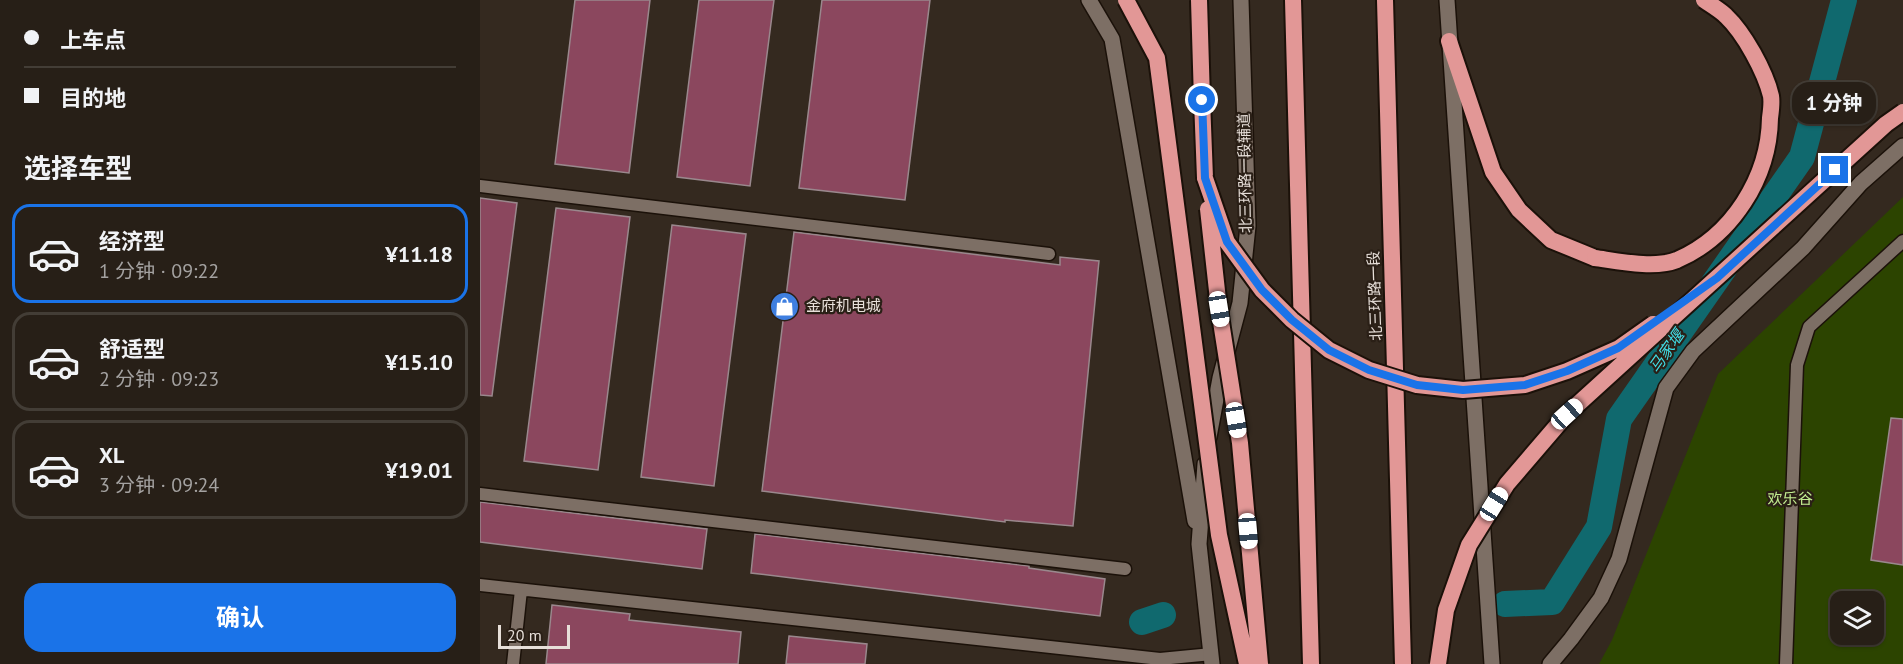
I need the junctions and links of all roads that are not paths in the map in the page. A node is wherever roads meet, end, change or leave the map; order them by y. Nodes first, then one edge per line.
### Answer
1 (1089, 0) edge
2 (1126, 0) edge
3 (1199, 0) edge
4 (1240, 0) edge
5 (1293, 0) edge
6 (1385, 0) edge
7 (1447, 0) edge
8 (1704, 0) edge
9 (1449, 41) junction
10 (1903, 112) edge
11 (1903, 146) edge
12 (1205, 178) junction
13 (480, 186) edge
14 (1903, 241) edge
15 (1049, 254) dead end
16 (1717, 278) junction
17 (480, 494) edge
18 (1199, 544) junction
19 (1125, 569) dead end
20 (480, 585) edge
21 (521, 590) junction
22 (1212, 659) edge
23 (513, 664) edge
24 (1247, 664) edge
25 (1260, 664) edge
26 (1311, 664) edge
27 (1403, 664) edge
28 (1438, 664) edge
29 (1492, 664) edge
30 (1550, 664) edge
31 (1786, 664) edge

1 - 18 main road
2 - 24 highway, bridge
3 - 12 highway, bridge
4 - 18 main road, 北三环路一段辅道
5 - 26 highway
6 - 27 highway, 北三环路一段
7 - 9 main road
8 - 9 highway, bridge
9 - 29 main road
10 - 16 highway, bridge
11 - 30 main road
12 - 16 highway, bridge
12 - 25 highway, bridge
13 - 15 lane
14 - 31 lane
16 - 28 highway, bridge
17 - 19 lane
18 - 22 main road, 北三环路一段辅道
20 - 21 lane
21 - 22 lane
21 - 23 lane

